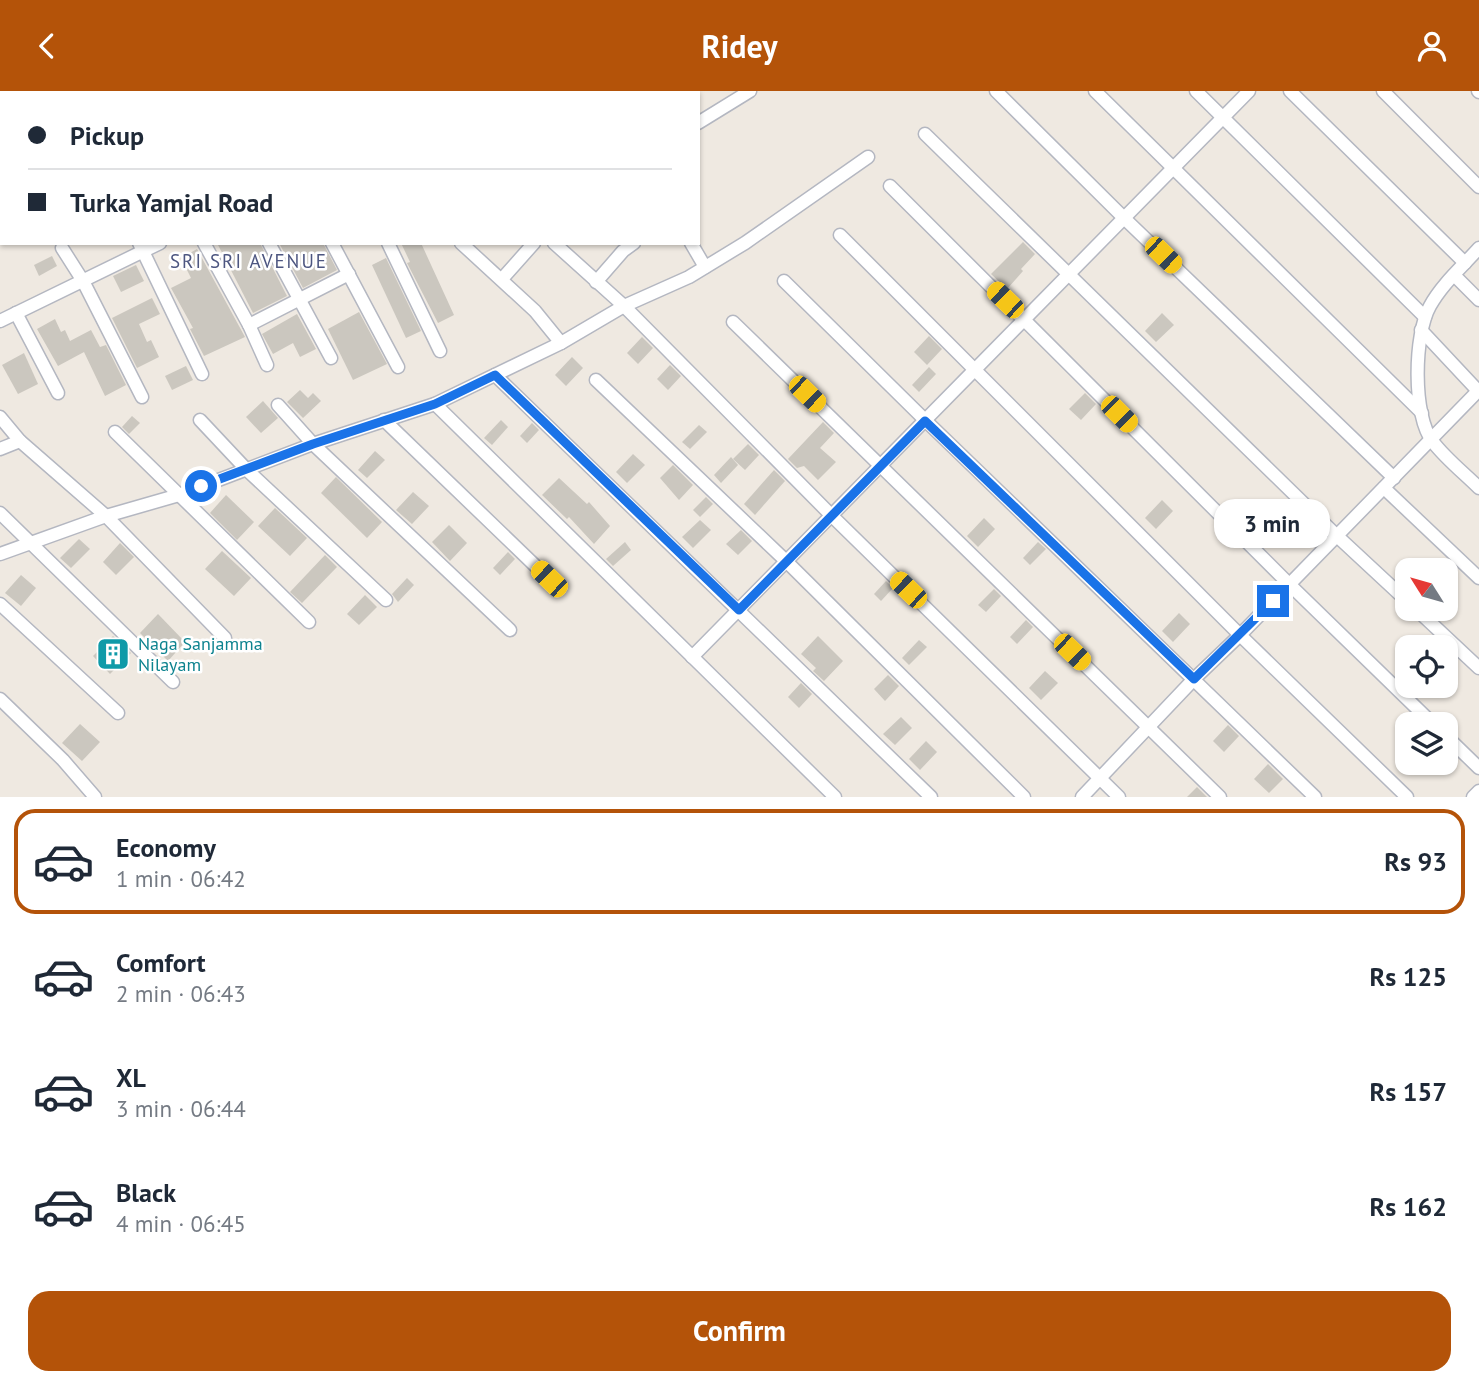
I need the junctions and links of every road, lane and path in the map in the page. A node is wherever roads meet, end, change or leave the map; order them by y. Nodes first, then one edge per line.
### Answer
1 (750, 91) edge
2 (996, 91) edge
3 (1095, 91) edge
4 (1196, 91) edge
5 (1249, 91) edge
6 (1290, 91) edge
7 (1383, 91) edge
8 (1223, 117) junction
9 (700, 122) edge
10 (925, 134) dead end
11 (867, 157) dead end
12 (1173, 169) junction
13 (890, 186) dead end
14 (1479, 187) edge
15 (1124, 218) junction
16 (840, 235) dead end
17 (205, 245) edge
18 (270, 245) edge
19 (333, 245) edge
20 (389, 245) edge
21 (463, 245) edge
22 (532, 245) edge
23 (556, 245) edge
24 (631, 245) edge
25 (692, 245) edge
26 (62, 248) dead end
27 (141, 248) edge
28 (1479, 249) edge
29 (1465, 263) junction
30 (705, 267) junction
31 (349, 274) junction
32 (1069, 274) junction
33 (1454, 275) junction
34 (502, 279) junction
35 (83, 281) junction
36 (784, 281) dead end
37 (596, 282) junction
38 (299, 299) junction
39 (1479, 300) edge
40 (624, 306) junction
41 (16, 313) junction
42 (1425, 317) junction
43 (1025, 319) junction
44 (0, 321) edge
45 (733, 322) dead end
46 (249, 325) junction
47 (1421, 330) junction
48 (561, 342) junction
49 (440, 351) dead end
50 (331, 358) dead end
51 (267, 365) dead end
52 (398, 367) dead end
53 (975, 370) junction
54 (202, 374) dead end
55 (495, 375) junction
56 (596, 380) dead end
57 (1479, 391) edge
58 (58, 393) dead end
59 (142, 397) dead end
60 (435, 404) junction
61 (278, 405) dead end
62 (1422, 413) junction
63 (1, 419) edge
64 (200, 420) dead end
65 (384, 420) junction
66 (925, 421) junction
67 (115, 432) dead end
68 (1431, 440) junction
69 (20, 441) junction
70 (313, 444) junction
71 (0, 449) edge
72 (880, 466) junction
73 (246, 469) junction
74 (1394, 478) junction
75 (1384, 488) junction
76 (1479, 488) edge
77 (178, 495) junction
78 (0, 513) edge
79 (831, 515) junction
80 (106, 516) junction
81 (1337, 536) junction
82 (31, 543) junction
83 (0, 554) edge
84 (786, 561) junction
85 (1479, 577) edge
86 (549, 579) dead end
87 (1289, 584) junction
88 (1395, 590) edge
89 (386, 600) dead end
90 (0, 604) edge
91 (739, 610) junction
92 (1429, 621) edge
93 (309, 622) dead end
94 (510, 630) dead end
95 (1240, 635) junction
96 (225, 638) dead end
97 (692, 657) junction
98 (1479, 668) edge
99 (1194, 679) junction
100 (173, 682) dead end
101 (0, 699) edge
102 (1421, 712) edge
103 (118, 713) dead end
104 (1148, 726) junction
105 (1458, 748) edge
106 (1479, 768) edge
107 (1100, 778) junction
108 (1479, 791) edge
109 (95, 797) edge
110 (835, 797) edge
111 (931, 797) edge
112 (1024, 797) edge
113 (1082, 797) edge
114 (1119, 797) edge
115 (1220, 797) edge
116 (1315, 797) edge
117 (1407, 797) edge
118 (1473, 797) edge

1 - 9 street
2 - 15 street
3 - 12 street
4 - 8 street
5 - 8 street
6 - 29 street
7 - 14 street
8 - 12 street
8 - 42 street
10 - 32 street
11 - 30 street
12 - 15 street
12 - 62 street
13 - 43 street
15 - 32 street
15 - 74 street
16 - 53 street
17 - 46 street
18 - 38 street
19 - 31 street
20 - 49 street
21 - 34 street
22 - 34 street
23 - 37 street
24 - 37 street
25 - 30 street
26 - 35 street
27 - 35 street
27 - 54 street
28 - 29 street
29 - 33 street
30 - 40 street
31 - 38 street
31 - 52 street
32 - 43 street
32 - 81 street
33 - 39 street
33 - 42 street
34 - 48 street
35 - 41 street
35 - 59 street
36 - 66 street
37 - 40 street
38 - 46 street
38 - 50 street
40 - 48 street
40 - 79 street
41 - 44 street
41 - 58 street
42 - 47 street
43 - 53 street
43 - 87 street
45 - 72 street
46 - 51 street
47 - 57 street
47 - 62 street
48 - 55 street
53 - 66 street
53 - 95 street
55 - 60 street
55 - 91 street
56 - 84 street
57 - 68 street
60 - 65 street
60 - 97 street
61 - 70 street
62 - 68 street
63 - 69 street
64 - 73 street
65 - 70 street
65 - 86 street
66 - 72 street
66 - 99 street
67 - 77 street
68 - 74 street
68 - 76 street
69 - 71 street
69 - 80 street
70 - 73 street
70 - 94 street
72 - 79 street
72 - 104 street
73 - 77 street
73 - 89 street
74 - 75 street
75 - 81 street
75 - 85 street
77 - 80 street
77 - 93 street
78 - 82 street
79 - 84 street
79 - 107 street
80 - 82 street
80 - 96 street
81 - 87 street
81 - 88 street
82 - 83 street
82 - 100 street
84 - 91 street
84 - 112 street
87 - 95 street
87 - 102 street
90 - 103 street
91 - 97 street
91 - 111 street
92 - 98 street
95 - 99 street
95 - 117 street
97 - 110 street
99 - 104 street
99 - 116 street
101 - 109 street
104 - 107 street
104 - 115 street
105 - 106 street
107 - 113 street
107 - 114 street
108 - 118 street

